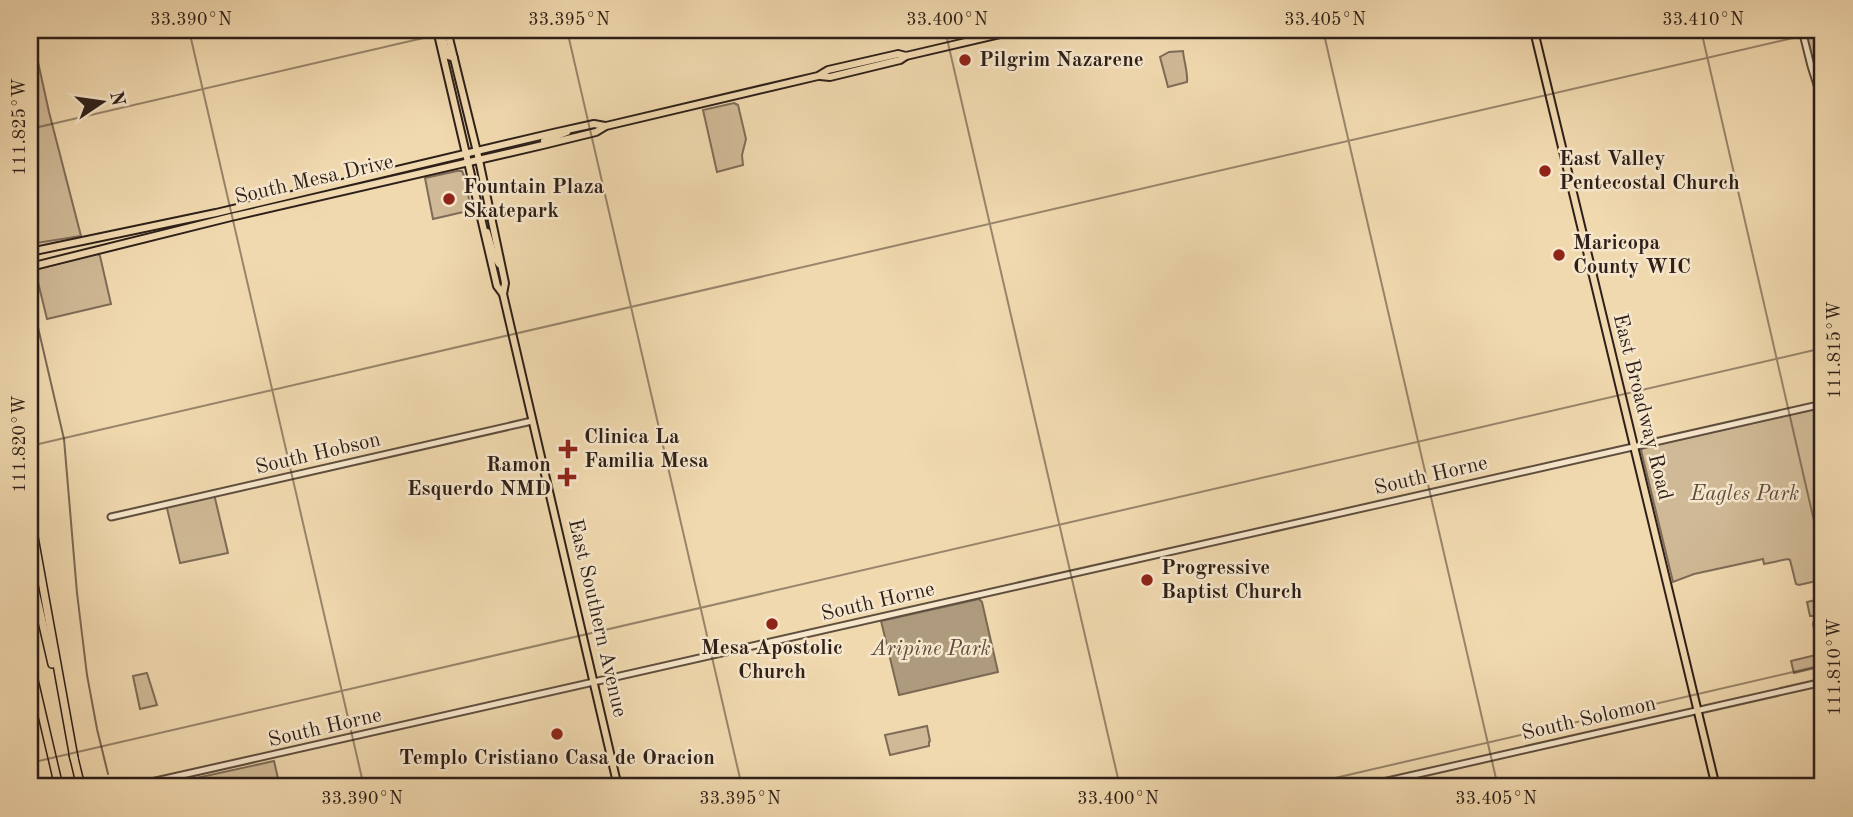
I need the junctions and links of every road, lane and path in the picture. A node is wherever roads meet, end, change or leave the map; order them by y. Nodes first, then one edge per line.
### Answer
1 (439, 30) edge
2 (447, 30) edge
3 (1017, 30) edge
4 (1802, 30) edge
5 (1534, 31) edge
6 (454, 58) junction
7 (1823, 104) edge
8 (606, 126) junction
9 (571, 129) junction
10 (534, 148) junction
11 (476, 150) junction
12 (465, 153) junction
13 (479, 160) junction
14 (467, 163) junction
15 (482, 225) junction
16 (30, 252) edge
17 (30, 267) edge
18 (502, 267) junction
19 (503, 294) junction
20 (1823, 404) edge
21 (533, 421) junction
22 (1634, 446) junction
23 (30, 515) edge
24 (111, 517) dead end
25 (30, 569) edge
26 (30, 665) edge
27 (1823, 682) edge
28 (594, 683) junction
29 (1698, 711) junction
30 (74, 758) junction
31 (59, 787) edge
32 (81, 787) edge
33 (129, 787) edge
34 (618, 787) edge
35 (1361, 787) edge
36 (1716, 787) edge

1 - 6 main road
1 - 12 main road, East Southern Avenue
2 - 6 main road, East Southern Avenue
3 - 8 main road, South Mesa Drive
4 - 7 street
5 - 22 main road, East Broadway Road
6 - 11 main road, East Southern Avenue
8 - 9 main road, South Mesa Drive
8 - 10 main road, South Mesa Drive
9 - 10 main road
9 - 11 main road, South Mesa Drive
10 - 13 main road, South Mesa Drive
11 - 12 main road, South Mesa Drive
11 - 13 main road, East Southern Avenue
12 - 14 main road, East Southern Avenue
12 - 16 main road, South Mesa Drive
13 - 14 main road, South Mesa Drive
13 - 18 main road, East Southern Avenue
14 - 15 main road, East Southern Avenue
14 - 17 main road, South Mesa Drive
15 - 18 main road
15 - 19 main road, East Southern Avenue
18 - 19 main road, East Southern Avenue
19 - 21 main road, East Southern Avenue
20 - 22 street, South Horne
21 - 24 street, South Hobson
21 - 28 main road, East Southern Avenue
22 - 28 street, South Horne
22 - 29 main road, East Broadway Road
23 - 30 highway
25 - 30 highway
26 - 31 highway
27 - 29 street, South Solomon
28 - 33 street, South Horne
28 - 34 main road, East Southern Avenue
29 - 35 street, South Solomon
29 - 36 main road, East Broadway Road
30 - 32 highway

